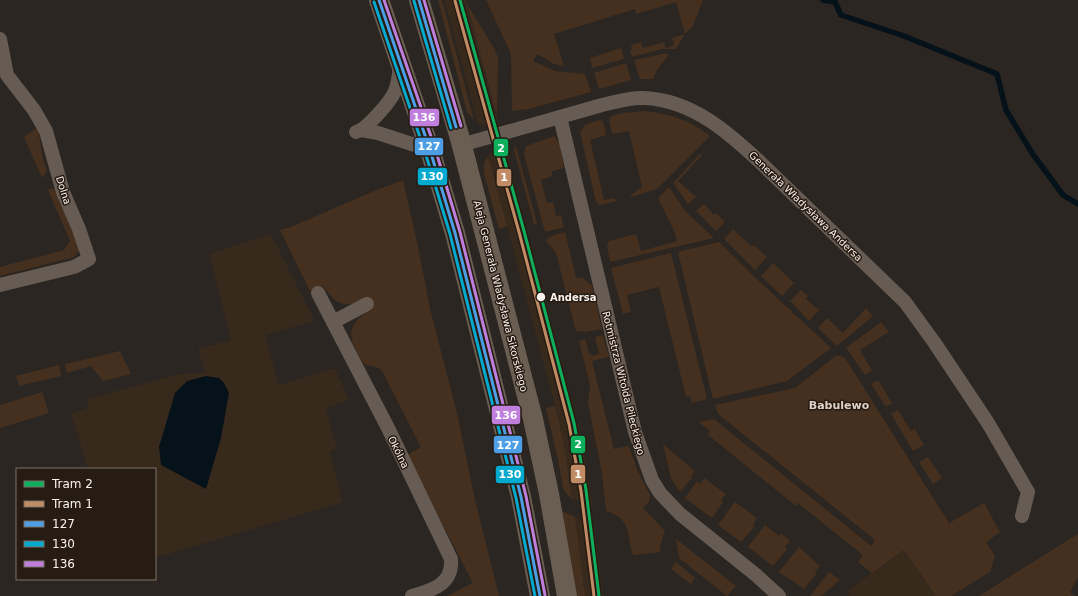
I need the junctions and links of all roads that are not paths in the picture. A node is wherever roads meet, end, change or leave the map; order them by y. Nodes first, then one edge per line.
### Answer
1 (379, 0) edge
2 (419, 0) edge
3 (0, 39) edge
4 (400, 65) junction
5 (560, 117) junction
6 (461, 145) junction
7 (430, 150) junction
8 (0, 285) edge
9 (318, 293) dead end
10 (367, 304) dead end
11 (333, 322) junction
12 (1022, 516) dead end
13 (412, 596) edge
14 (540, 596) edge
15 (566, 596) edge
16 (779, 596) edge

1 - 4 main road
2 - 6 main road, Aleja Generała Władysława Sikorskiego
3 - 8 street, Dolna
4 - 7 main road
4 - 7 street
5 - 6 street, Generała Władysława Andersa
5 - 12 street, Generała Władysława Andersa
5 - 16 street, Rotmistrza Witolda Pileckiego
6 - 15 main road, Aleja Generała Władysława Sikorskiego
7 - 14 main road
9 - 11 street, Okólna
10 - 11 street
11 - 13 street, Okólna

